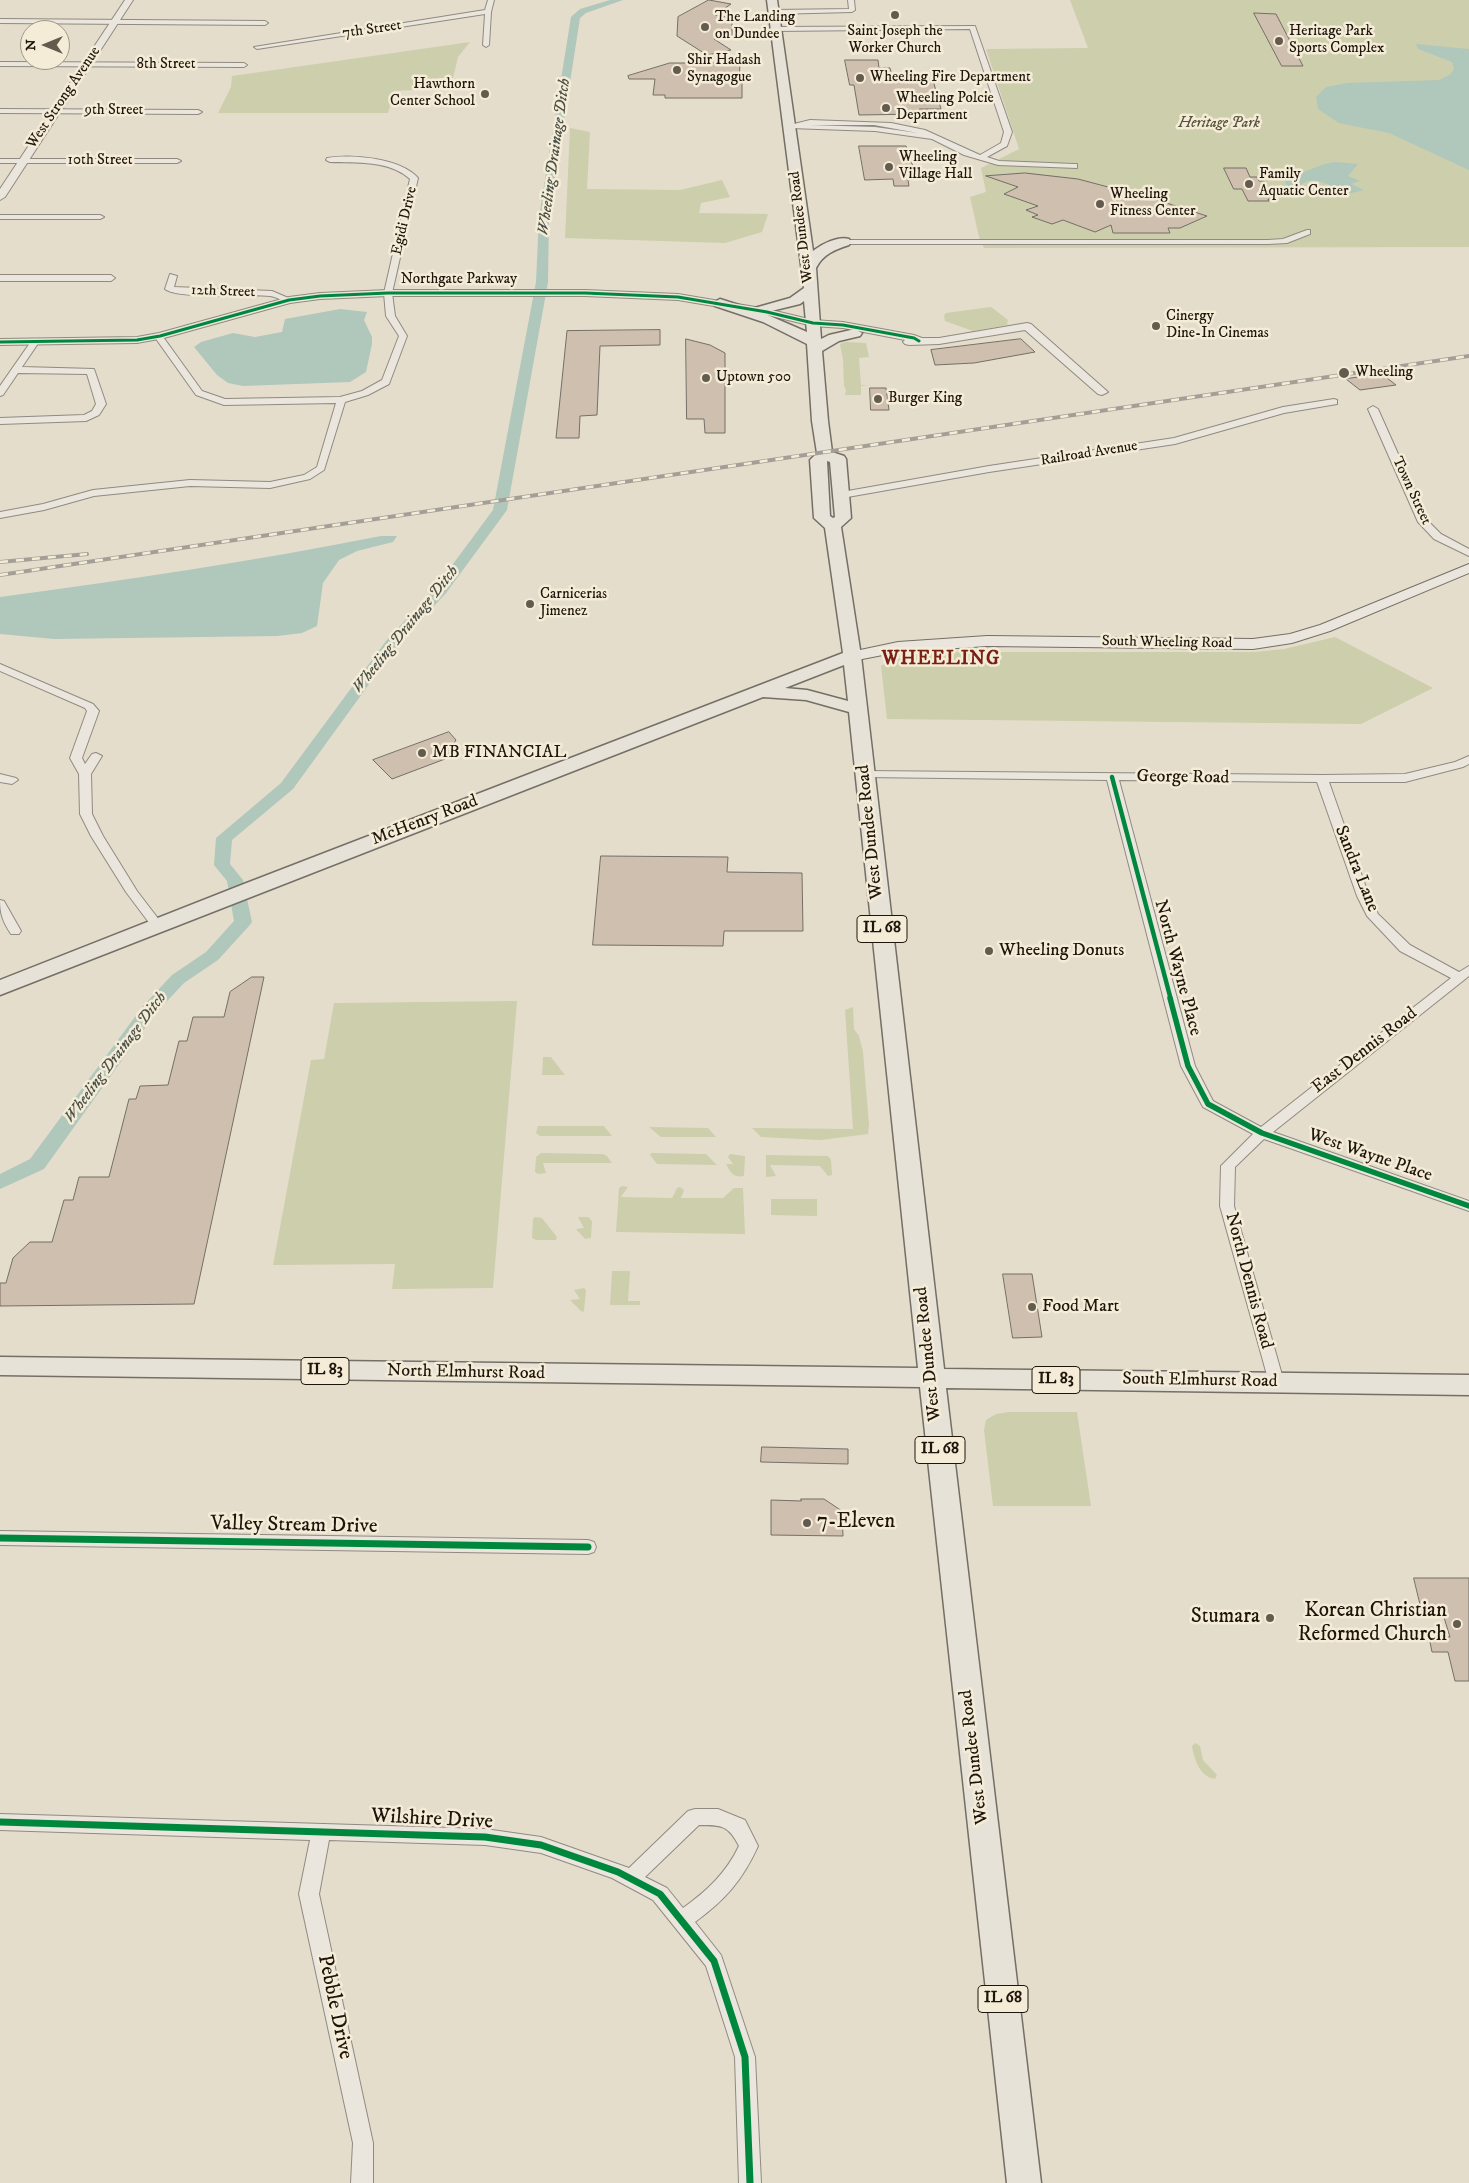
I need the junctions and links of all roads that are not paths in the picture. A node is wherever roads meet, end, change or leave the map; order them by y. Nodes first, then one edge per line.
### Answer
1 (129, 0) edge
2 (491, 0) edge
3 (772, 0) edge
4 (851, 0) edge
5 (488, 12) junction
6 (774, 12) junction
7 (0, 21) edge
8 (115, 21) junction
9 (265, 23) dead end
10 (776, 28) junction
11 (486, 45) dead end
12 (257, 47) dead end
13 (0, 64) edge
14 (88, 64) junction
15 (244, 65) dead end
16 (0, 111) edge
17 (56, 111) junction
18 (198, 112) dead end
19 (795, 126) junction
20 (980, 158) junction
21 (330, 160) dead end
22 (0, 161) edge
23 (22, 161) junction
24 (178, 162) dead end
25 (1074, 166) dead end
26 (0, 197) edge
27 (0, 217) edge
28 (100, 217) dead end
29 (803, 226) junction
30 (1307, 232) dead end
31 (844, 242) junction
32 (809, 268) junction
33 (172, 276) dead end
34 (0, 278) edge
35 (112, 278) dead end
36 (810, 290) junction
37 (388, 293) junction
38 (289, 300) junction
39 (720, 303) junction
40 (757, 310) junction
41 (813, 322) junction
42 (832, 326) junction
43 (855, 333) junction
44 (158, 336) junction
45 (919, 340) junction
46 (0, 342) edge
47 (35, 342) junction
48 (815, 346) junction
49 (17, 370) junction
50 (1102, 392) dead end
51 (0, 394) edge
52 (341, 400) junction
53 (1334, 402) dead end
54 (1373, 410) dead end
55 (0, 421) edge
56 (825, 455) junction
57 (842, 495) junction
58 (0, 515) edge
59 (833, 526) junction
60 (1469, 553) edge
61 (1469, 568) edge
62 (852, 656) junction
63 (0, 667) edge
64 (760, 692) junction
65 (858, 708) junction
66 (96, 756) dead end
67 (1469, 759) edge
68 (85, 774) junction
69 (864, 774) junction
70 (1112, 777) junction
71 (1322, 779) junction
72 (0, 904) edge
73 (157, 925) junction
74 (15, 931) dead end
75 (1464, 974) edge
76 (0, 988) edge
77 (1262, 1133) junction
78 (1469, 1206) edge
79 (0, 1366) edge
80 (932, 1379) junction
81 (1276, 1382) junction
82 (1469, 1385) edge
83 (0, 1538) edge
84 (588, 1547) dead end
85 (0, 1822) edge
86 (321, 1832) junction
87 (630, 1879) junction
88 (681, 1921) junction
89 (362, 2183) edge
90 (750, 2183) edge
91 (1024, 2183) edge

1 - 8 street, West Strong Avenue
2 - 5 street
3 - 6 main road, West Dundee Road / IL 68
4 - 6 street
5 - 11 street
5 - 12 street, 7th Street
6 - 10 main road, West Dundee Road / IL 68
7 - 8 street
8 - 9 street
8 - 14 street, West Strong Avenue
10 - 19 main road, West Dundee Road / IL 68
10 - 20 street
13 - 14 street, 8th Street
14 - 15 street, 8th Street
14 - 17 street, West Strong Avenue
16 - 17 street, 9th Street
17 - 18 street, 9th Street
17 - 23 street, West Strong Avenue
19 - 20 street
19 - 29 main road, West Dundee Road / IL 68
20 - 25 street
21 - 37 street, Egidi Drive
22 - 23 street, 10th Street
23 - 24 street, 10th Street
23 - 26 street, West Strong Avenue
27 - 28 street
29 - 31 main road
29 - 32 main road, West Dundee Road / IL 68
30 - 31 street
31 - 32 main road
32 - 36 main road, West Dundee Road / IL 68
33 - 38 street, 12th Street
34 - 35 street
36 - 40 main road
36 - 41 main road, West Dundee Road / IL 68
37 - 38 street, Northgate Parkway
37 - 39 street, Northgate Parkway
37 - 52 street
38 - 44 street, Northgate Parkway
39 - 40 street, Northgate Parkway
39 - 48 main road
40 - 41 street, Northgate Parkway
41 - 42 street, Northgate Parkway
41 - 48 main road, West Dundee Road / IL 68
42 - 43 street, Northgate Parkway
42 - 45 street, Northgate Parkway
43 - 45 street, Northgate Parkway
43 - 48 main road
44 - 47 street, Northgate Parkway
44 - 52 street
45 - 50 street, Northgate Parkway
46 - 47 street, Northgate Parkway
47 - 49 street
48 - 56 main road, West Dundee Road / IL 68
49 - 51 street
49 - 55 street
52 - 58 street
53 - 57 street, Railroad Avenue
54 - 60 street, Town Street
56 - 57 main road
56 - 59 main road, West Dundee Road / IL 68
57 - 59 main road
59 - 62 main road, West Dundee Road / IL 68
61 - 62 main road, South Wheeling Road
62 - 64 main road, McHenry Road
62 - 65 main road, West Dundee Road / IL 68
63 - 68 street
64 - 65 main road
64 - 73 main road, McHenry Road
65 - 69 main road, West Dundee Road / IL 68
66 - 68 street
67 - 71 street, George Road
68 - 73 street
69 - 70 street, George Road
69 - 80 main road, West Dundee Road / IL 68
70 - 71 street, George Road
70 - 77 street, North Wayne Place
71 - 75 street, Sandra Lane
72 - 74 street
73 - 76 main road, McHenry Road
75 - 77 street, East Dennis Road
77 - 78 street, West Wayne Place
77 - 81 street, North Dennis Road
79 - 80 main road, North Elmhurst Road / IL 83
80 - 81 main road, South Elmhurst Road / IL 83
80 - 91 main road, West Dundee Road / IL 68
81 - 82 main road, South Elmhurst Road / IL 83
83 - 84 street, Valley Stream Drive
85 - 86 street, Wilshire Drive
86 - 87 street, Wilshire Drive
86 - 89 street, Pebble Drive
87 - 88 street, Wilshire Drive
87 - 88 street
88 - 90 street, Wilshire Drive

